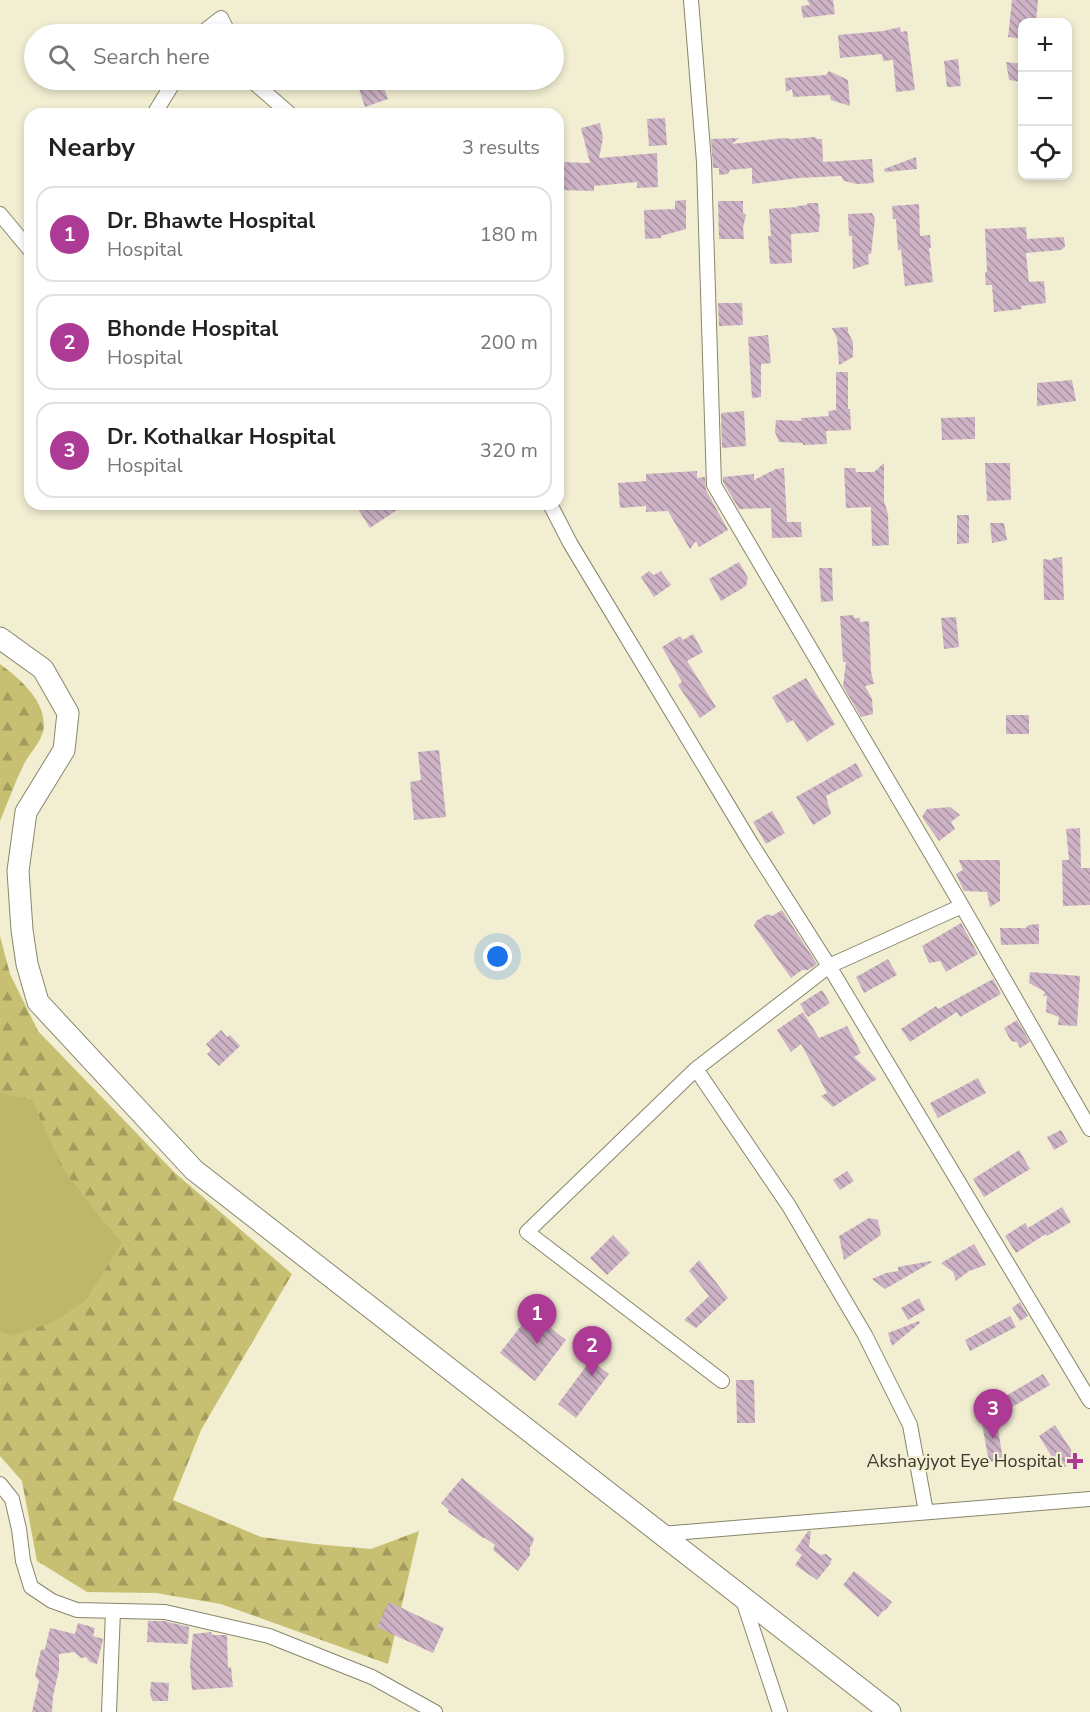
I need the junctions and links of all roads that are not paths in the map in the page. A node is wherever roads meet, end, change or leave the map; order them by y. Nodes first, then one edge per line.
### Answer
1 (691, 0) edge
2 (213, 24) edge
3 (224, 24) edge
4 (170, 90) edge
5 (262, 90) edge
6 (158, 108) edge
7 (283, 108) edge
8 (0, 214) edge
9 (24, 243) edge
10 (553, 510) edge
11 (0, 638) edge
12 (962, 906) junction
13 (829, 966) junction
14 (696, 1069) junction
15 (1090, 1129) edge
16 (722, 1381) dead end
17 (1090, 1401) edge
18 (0, 1484) edge
19 (1090, 1499) edge
20 (926, 1512) junction
21 (661, 1534) junction
22 (741, 1596) junction
23 (113, 1611) junction
24 (109, 1712) edge
25 (435, 1712) edge
26 (780, 1712) edge
27 (890, 1712) edge

1 - 12 street
2 - 3 street
4 - 6 street
5 - 7 street
8 - 9 street
10 - 13 street
11 - 21 main road
12 - 13 street
12 - 15 street
13 - 14 street
13 - 17 street
14 - 16 street
14 - 20 street
18 - 23 street
19 - 20 street
20 - 21 street
21 - 22 main road
22 - 26 street
22 - 27 main road
23 - 24 street
23 - 25 street

